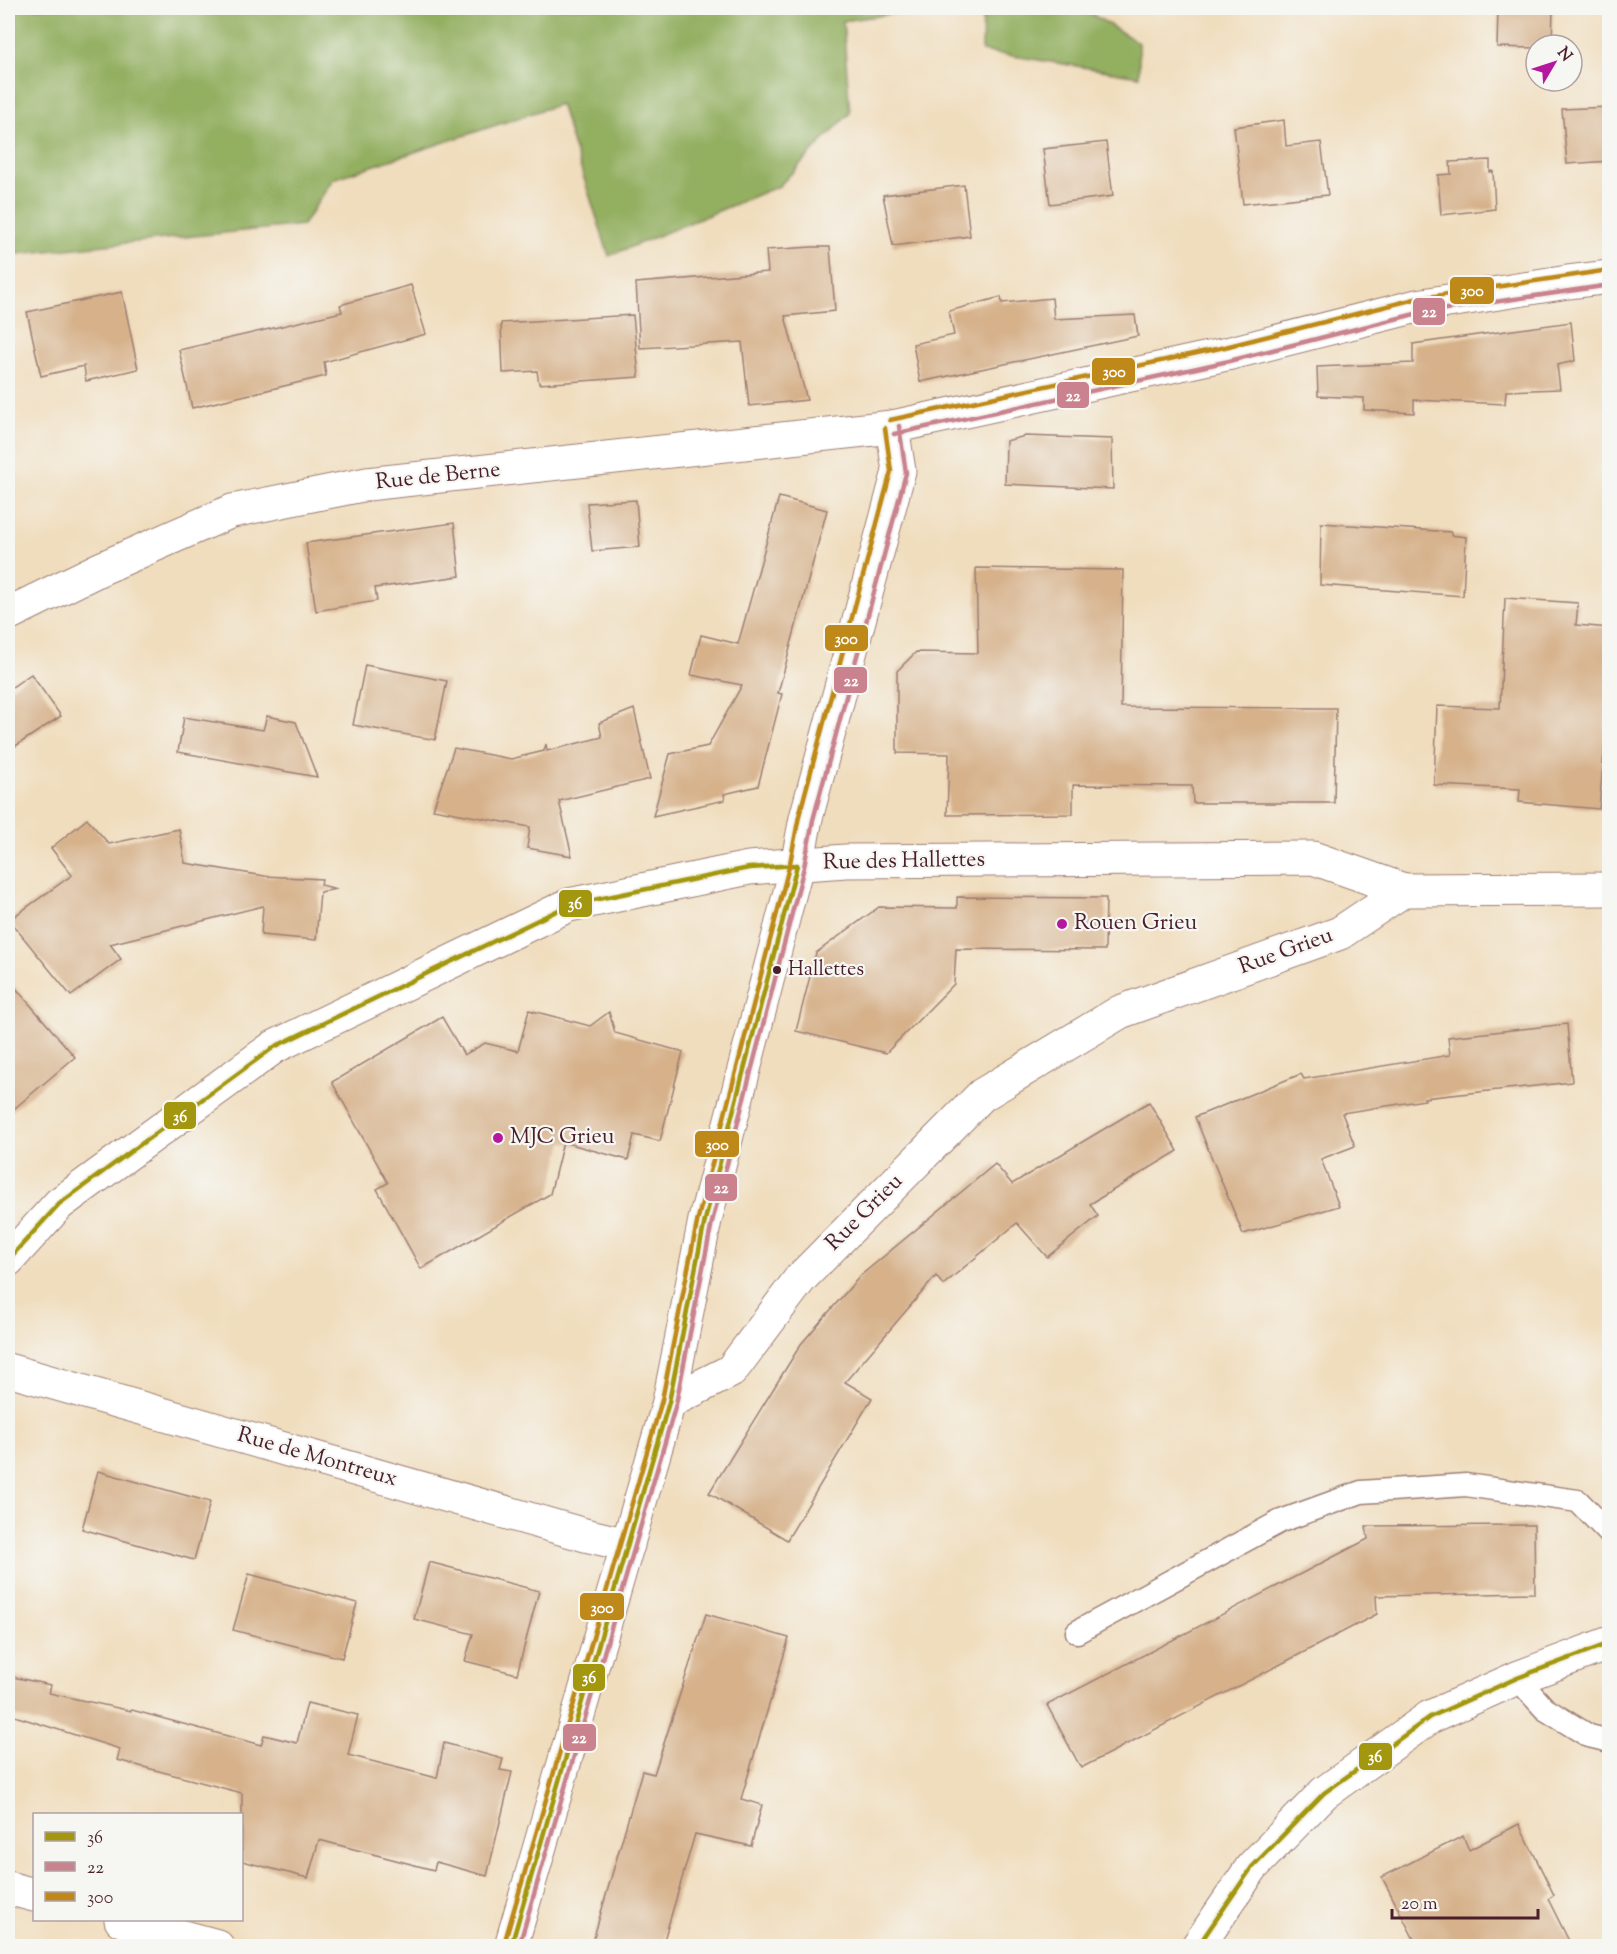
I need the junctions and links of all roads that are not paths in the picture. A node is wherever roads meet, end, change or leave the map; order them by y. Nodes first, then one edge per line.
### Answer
1 (1610, 277) edge
2 (892, 427) junction
3 (8, 614) edge
4 (797, 865) junction
5 (1610, 889) edge
6 (1404, 890) junction
7 (8, 1260) edge
8 (8, 1370) edge
9 (669, 1402) junction
10 (1610, 1534) edge
11 (628, 1545) junction
12 (1077, 1632) dead end
13 (1610, 1643) edge
14 (1517, 1678) junction
15 (1610, 1741) edge
16 (8, 1888) edge
17 (33, 1895) edge
18 (125, 1921) edge
19 (217, 1947) edge
20 (511, 1947) edge
21 (1198, 1947) edge

1 - 2 street, Rue de Berne
2 - 3 street, Rue de Berne
2 - 4 street
4 - 6 street, Rue des Hallettes
4 - 7 street, Rue des Hallettes
4 - 9 street
5 - 6 street
6 - 9 street, Rue Grieu
8 - 11 street, Rue de Montreux
9 - 11 street
10 - 12 lane
11 - 20 street
13 - 14 street
14 - 15 lane
14 - 21 street
16 - 17 street
18 - 19 street

